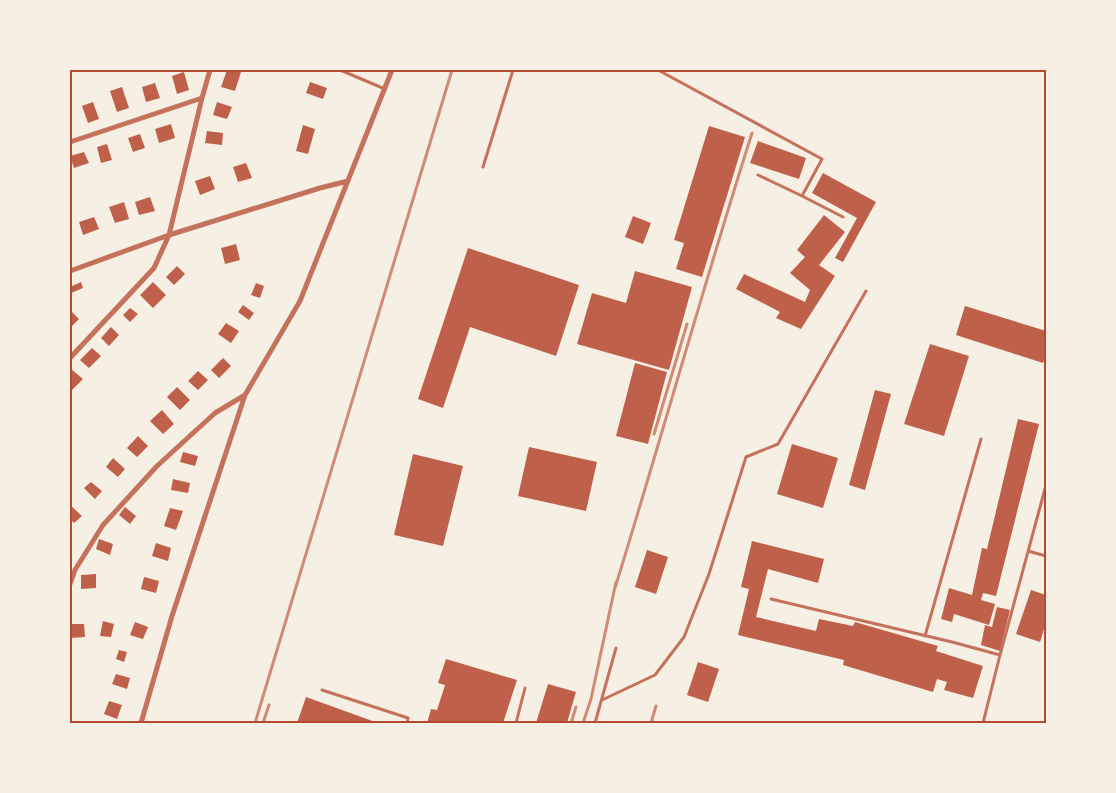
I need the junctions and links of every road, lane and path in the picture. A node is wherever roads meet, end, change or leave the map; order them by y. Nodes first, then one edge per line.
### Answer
1 (210, 70) edge
2 (340, 70) edge
3 (392, 70) edge
4 (513, 70) edge
5 (658, 70) edge
6 (385, 89) junction
7 (202, 98) junction
8 (70, 142) edge
9 (483, 167) dead end
10 (758, 175) dead end
11 (348, 182) junction
12 (802, 196) junction
13 (843, 217) dead end
14 (169, 235) junction
15 (70, 271) edge
16 (866, 291) dead end
17 (70, 358) edge
18 (245, 395) junction
19 (981, 439) dead end
20 (1046, 485) edge
21 (1028, 552) junction
22 (1046, 556) edge
23 (70, 584) edge
24 (771, 599) dead end
25 (925, 636) junction
26 (616, 648) dead end
27 (1000, 655) junction
28 (525, 688) dead end
29 (322, 690) dead end
30 (602, 700) junction
31 (141, 723) edge
32 (407, 723) edge
33 (516, 723) edge
34 (595, 723) edge
35 (983, 723) edge

1 - 7 street
2 - 6 lane
3 - 6 street
4 - 9 lane
5 - 12 lane
6 - 11 street
7 - 8 street
7 - 14 street
10 - 12 lane
11 - 14 street
11 - 18 street
12 - 13 lane
14 - 15 street
14 - 17 street
16 - 30 lane
18 - 23 street
18 - 31 street
19 - 25 lane
20 - 21 lane
21 - 22 lane
21 - 27 lane
24 - 25 lane
25 - 27 lane
26 - 30 lane
27 - 35 lane
28 - 33 lane
29 - 32 lane
30 - 34 lane

